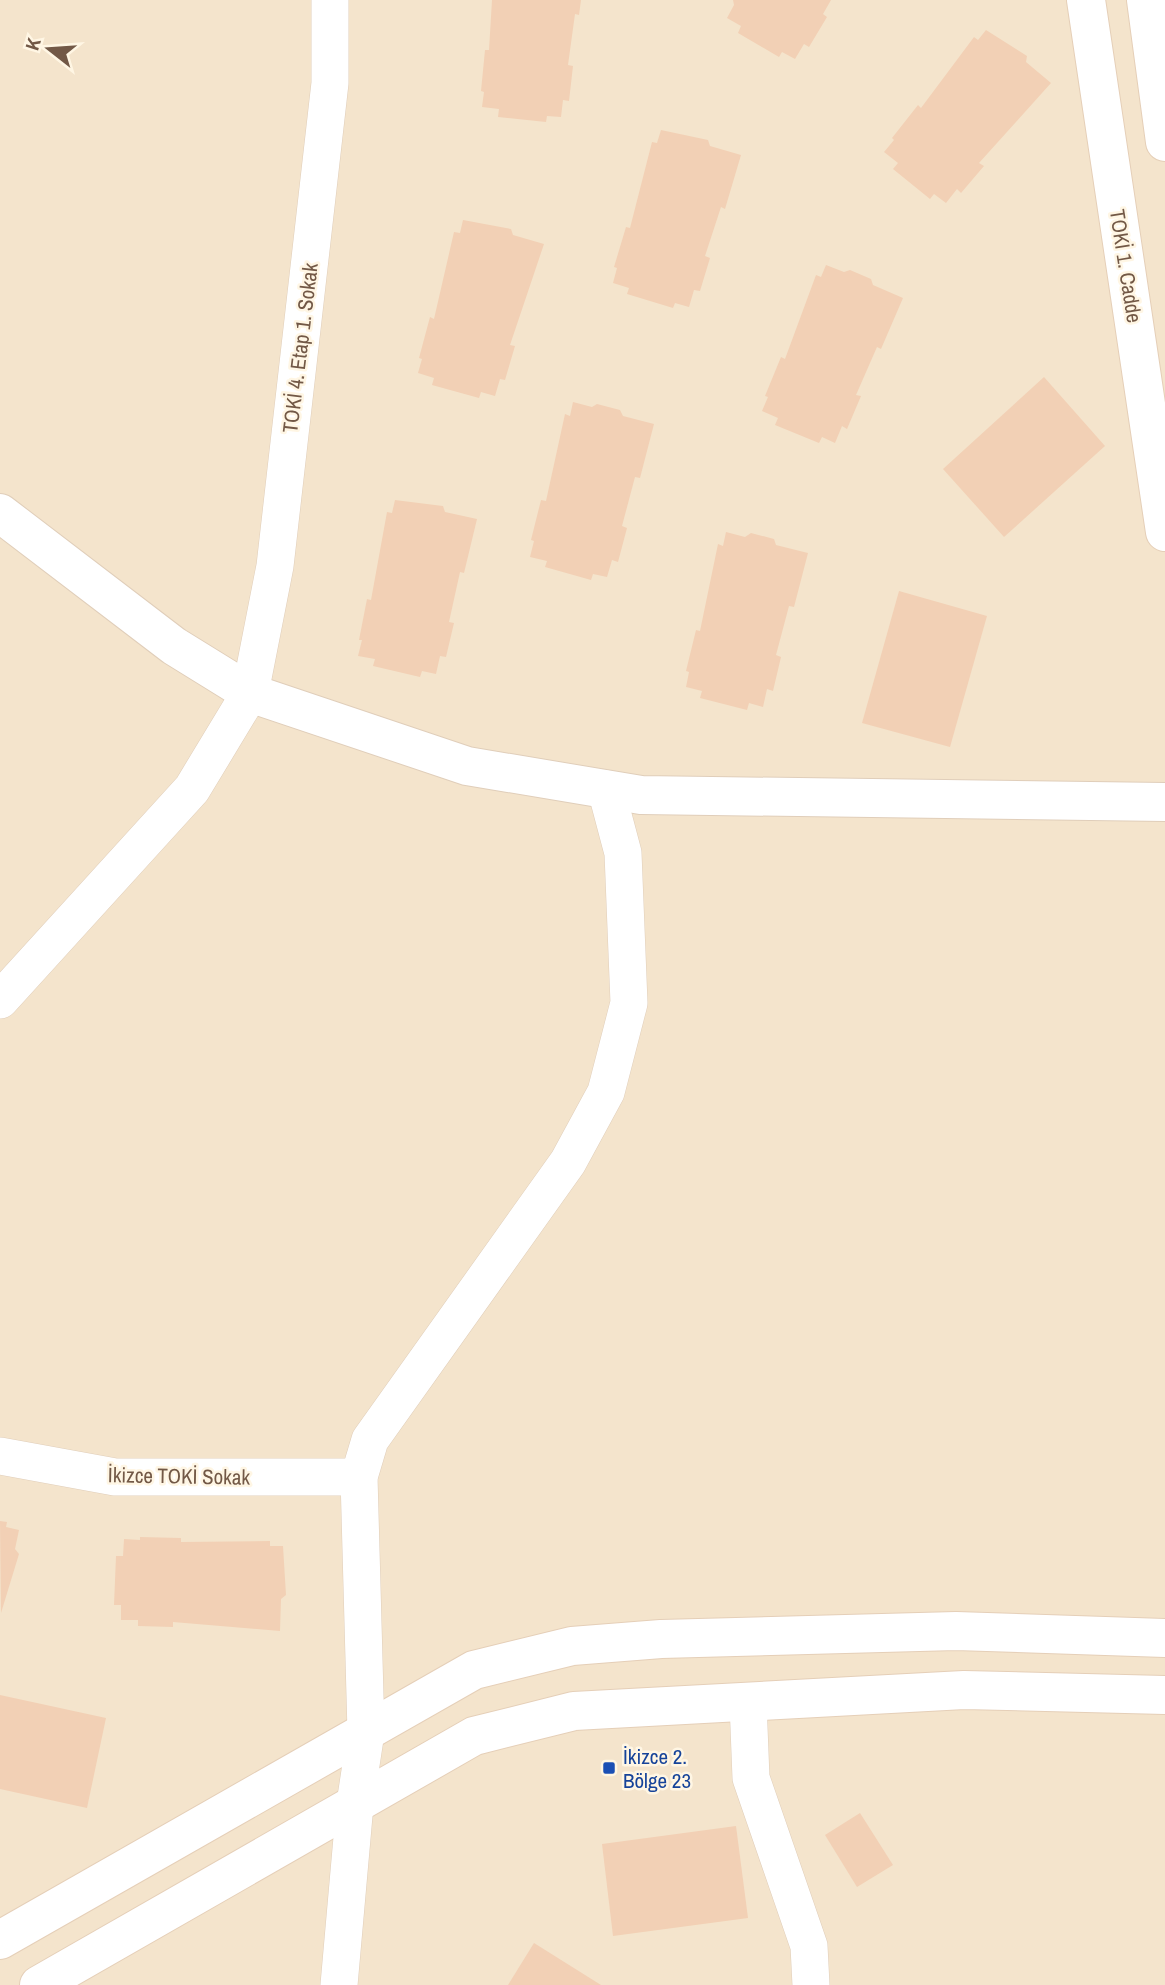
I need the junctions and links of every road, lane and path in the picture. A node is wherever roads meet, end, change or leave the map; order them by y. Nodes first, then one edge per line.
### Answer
1 (330, 0) edge
2 (1086, 0) edge
3 (1146, 0) edge
4 (1165, 142) edge
5 (0, 513) edge
6 (1165, 532) edge
7 (250, 693) junction
8 (606, 789) junction
9 (1165, 802) edge
10 (0, 1000) edge
11 (0, 1456) edge
12 (359, 1477) junction
13 (1165, 1638) edge
14 (1165, 1695) edge
15 (748, 1702) junction
16 (366, 1731) junction
17 (355, 1804) junction
18 (0, 1941) edge
19 (39, 1985) edge
20 (339, 1985) edge
21 (811, 1985) edge

1 - 7 street, TOKİ 4. Etap 1. Sokak
2 - 6 main road, TOKİ 1. Cadde
3 - 4 main road
5 - 7 main road
7 - 8 main road
7 - 10 street
8 - 9 main road
8 - 12 street
11 - 12 street, İkizce TOKİ Sokak
12 - 16 street
13 - 16 main road
14 - 15 main road
15 - 17 main road
15 - 21 street
16 - 17 street
16 - 18 main road
17 - 19 main road
17 - 20 street

